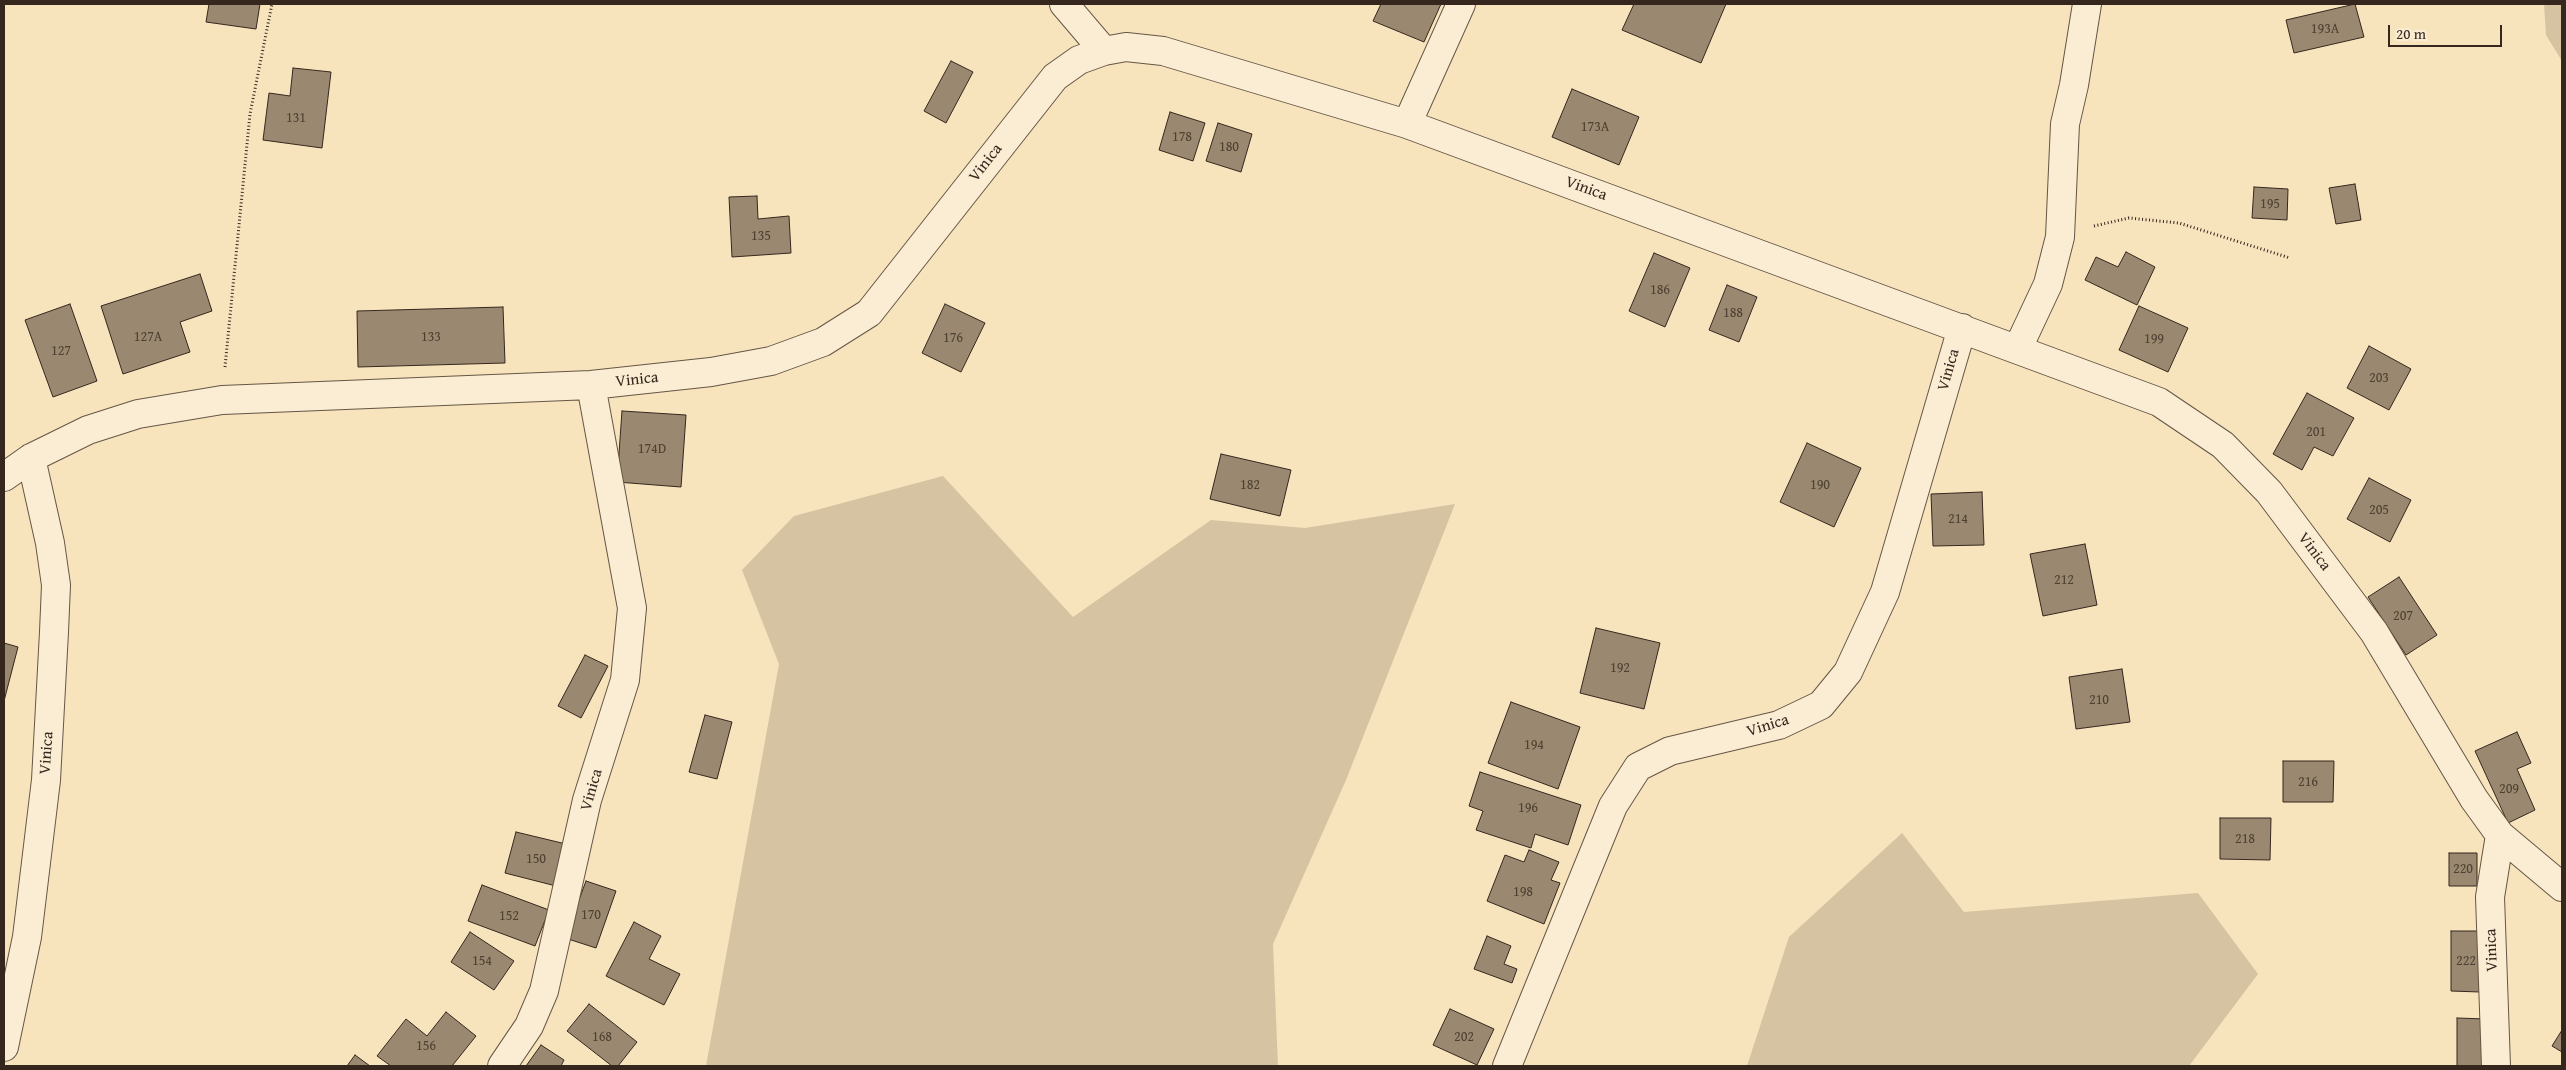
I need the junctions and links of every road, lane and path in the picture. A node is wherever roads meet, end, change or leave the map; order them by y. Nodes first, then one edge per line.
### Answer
1 (272, 4) edge
2 (1064, 4) edge
3 (1461, 4) edge
4 (2087, 4) edge
5 (1104, 51) junction
6 (1407, 124) junction
7 (2060, 237) junction
8 (2290, 258) dead end
9 (1962, 328) junction
10 (2018, 348) junction
11 (591, 385) junction
12 (222, 400) junction
13 (31, 458) junction
14 (4, 477) edge
15 (2500, 835) junction
16 (2562, 887) edge
17 (4, 1047) edge
18 (502, 1066) edge
19 (1507, 1066) edge
20 (2496, 1066) edge

1 - 12 path
2 - 5 street
3 - 6 street
4 - 7 street
5 - 6 street, Vinica
5 - 11 street, Vinica
6 - 9 street, Vinica
7 - 8 path
7 - 10 street
9 - 10 street, Vinica
9 - 19 street, Vinica
10 - 15 street, Vinica
11 - 12 street, Vinica
11 - 18 street, Vinica
12 - 13 street, Vinica
13 - 14 street, Vinica
13 - 17 street, Vinica
15 - 16 street, Vinica
15 - 20 street, Vinica

